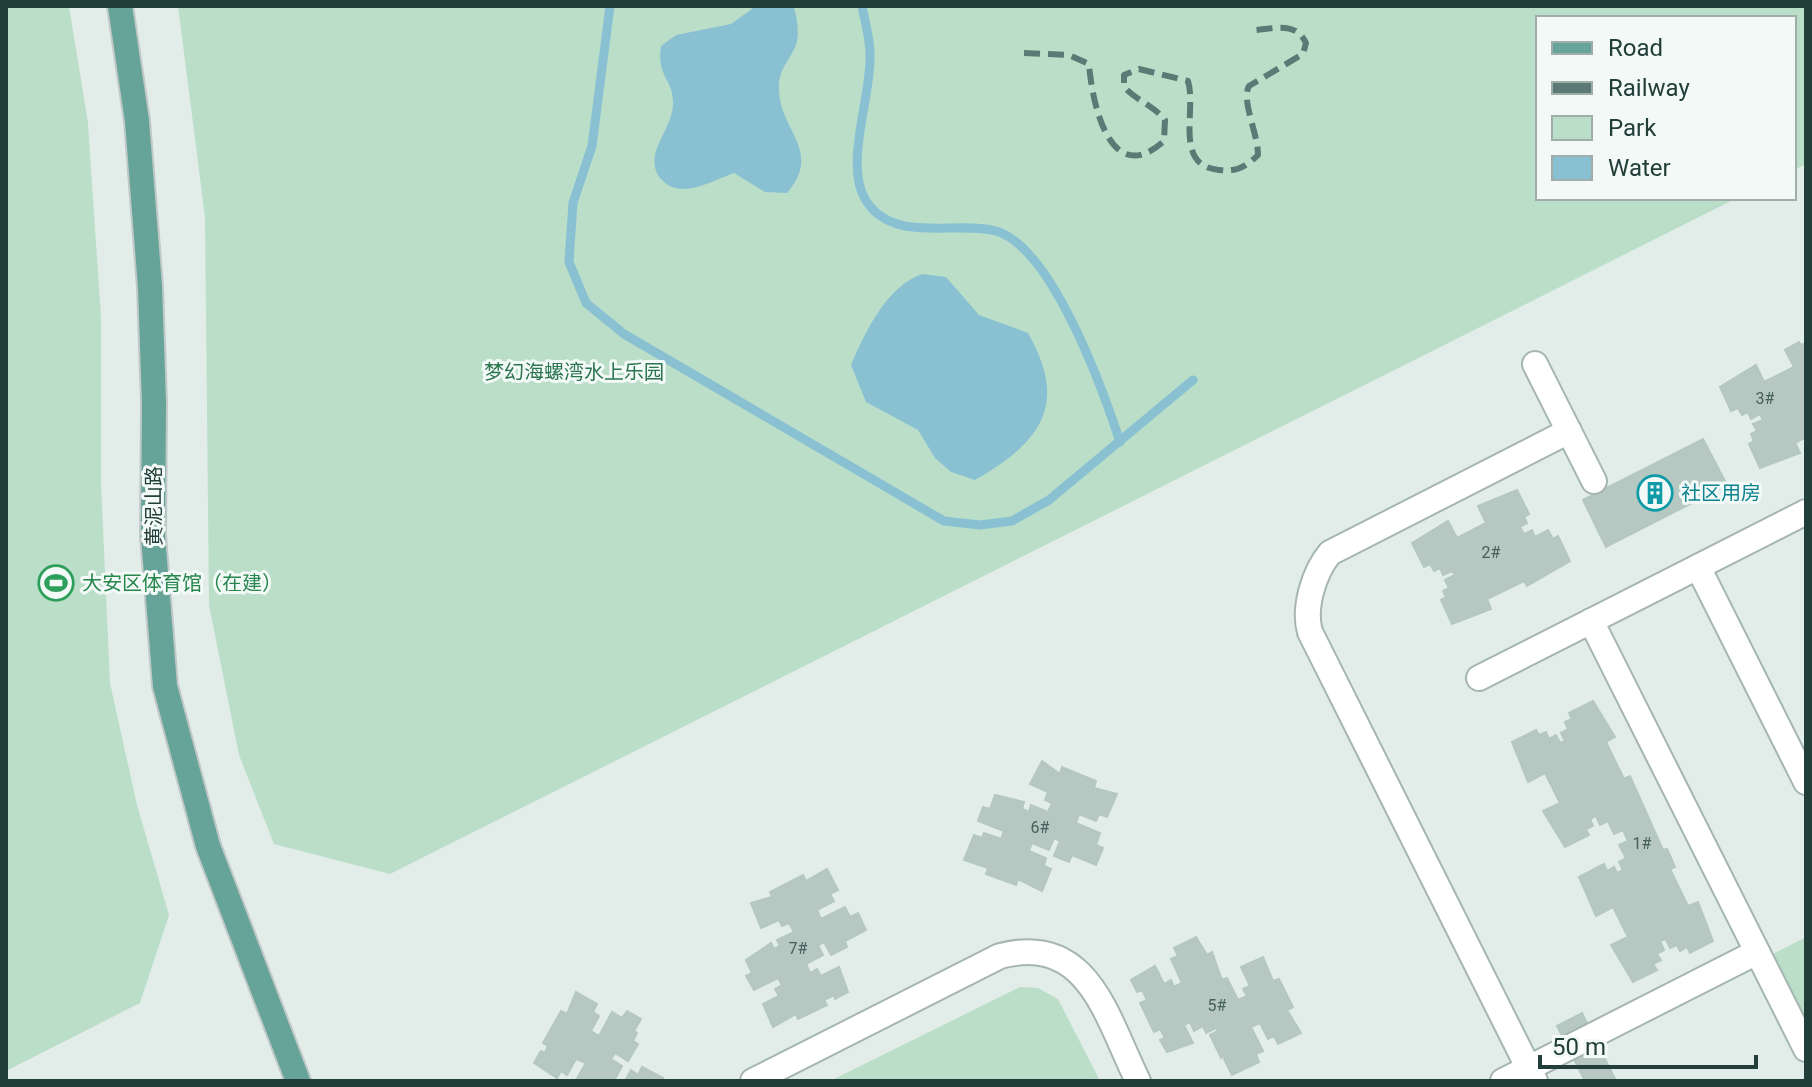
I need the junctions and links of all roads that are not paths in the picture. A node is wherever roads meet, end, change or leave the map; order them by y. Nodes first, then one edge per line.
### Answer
1 (120, 6) edge
2 (1535, 364) dead end
3 (1569, 431) junction
4 (1594, 481) dead end
5 (1806, 512) edge
6 (1698, 567) junction
7 (1591, 621) junction
8 (1479, 678) dead end
9 (1806, 782) edge
10 (1757, 952) junction
11 (1806, 1049) edge
12 (298, 1081) edge
13 (753, 1081) edge
14 (1138, 1081) edge
15 (1503, 1081) edge
16 (1535, 1081) edge

1 - 12 main road, 黄泥山路
2 - 3 lane
3 - 4 lane
3 - 16 lane
5 - 6 lane
6 - 7 lane
6 - 9 lane
7 - 8 lane
7 - 10 lane
10 - 11 lane
10 - 15 lane
13 - 14 lane

